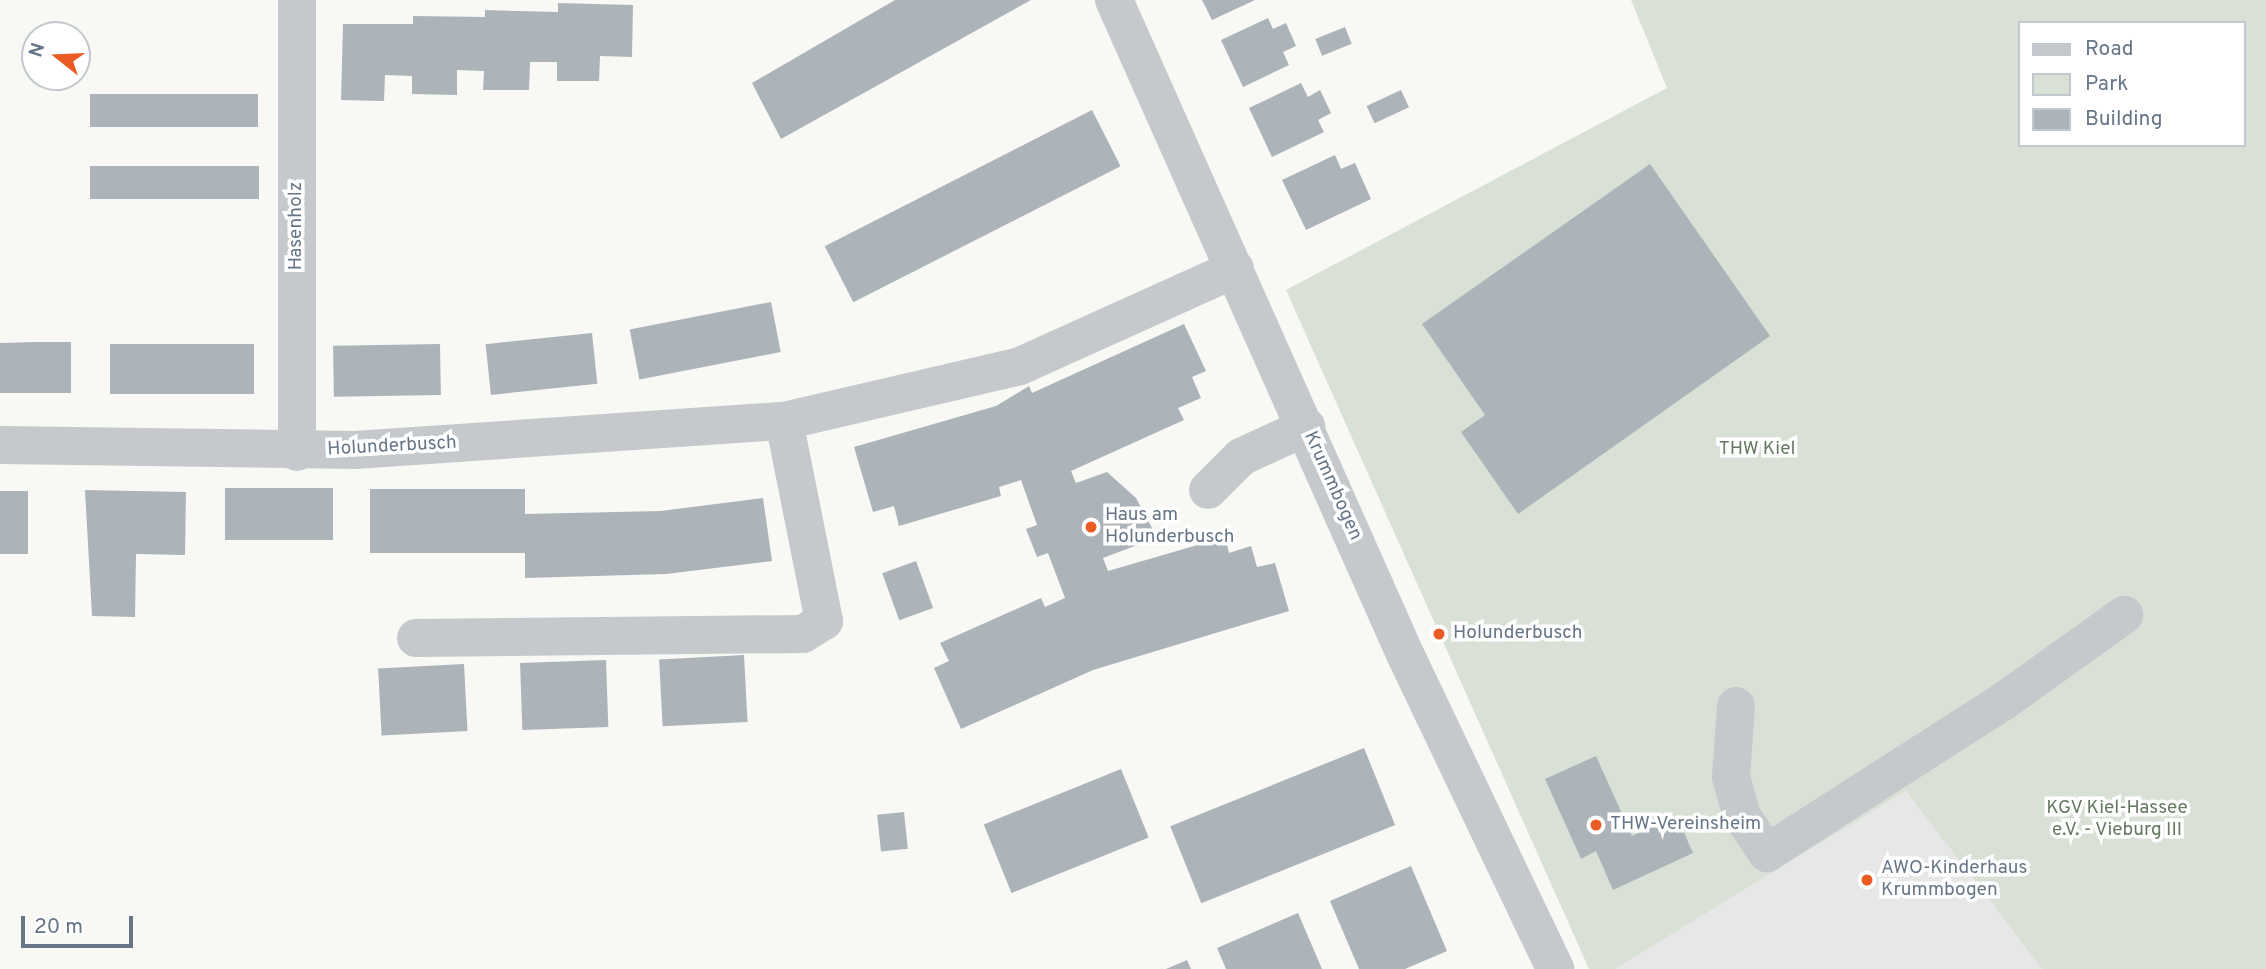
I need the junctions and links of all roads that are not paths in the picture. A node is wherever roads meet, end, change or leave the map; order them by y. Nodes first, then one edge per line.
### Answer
1 (297, 0) edge
2 (1114, 0) edge
3 (1236, 269) junction
4 (784, 421) junction
5 (1306, 427) junction
6 (0, 445) edge
7 (298, 452) junction
8 (1208, 490) dead end
9 (2124, 615) dead end
10 (416, 638) dead end
11 (1736, 706) dead end
12 (1555, 969) edge

1 - 7 street, Hasenholz
2 - 3 street, Krummbogen
3 - 4 street, Holunderbusch
3 - 5 street, Krummbogen
4 - 7 street, Holunderbusch
4 - 10 street
5 - 8 street
5 - 12 street, Krummbogen
6 - 7 street, Holunderbusch
9 - 11 street

